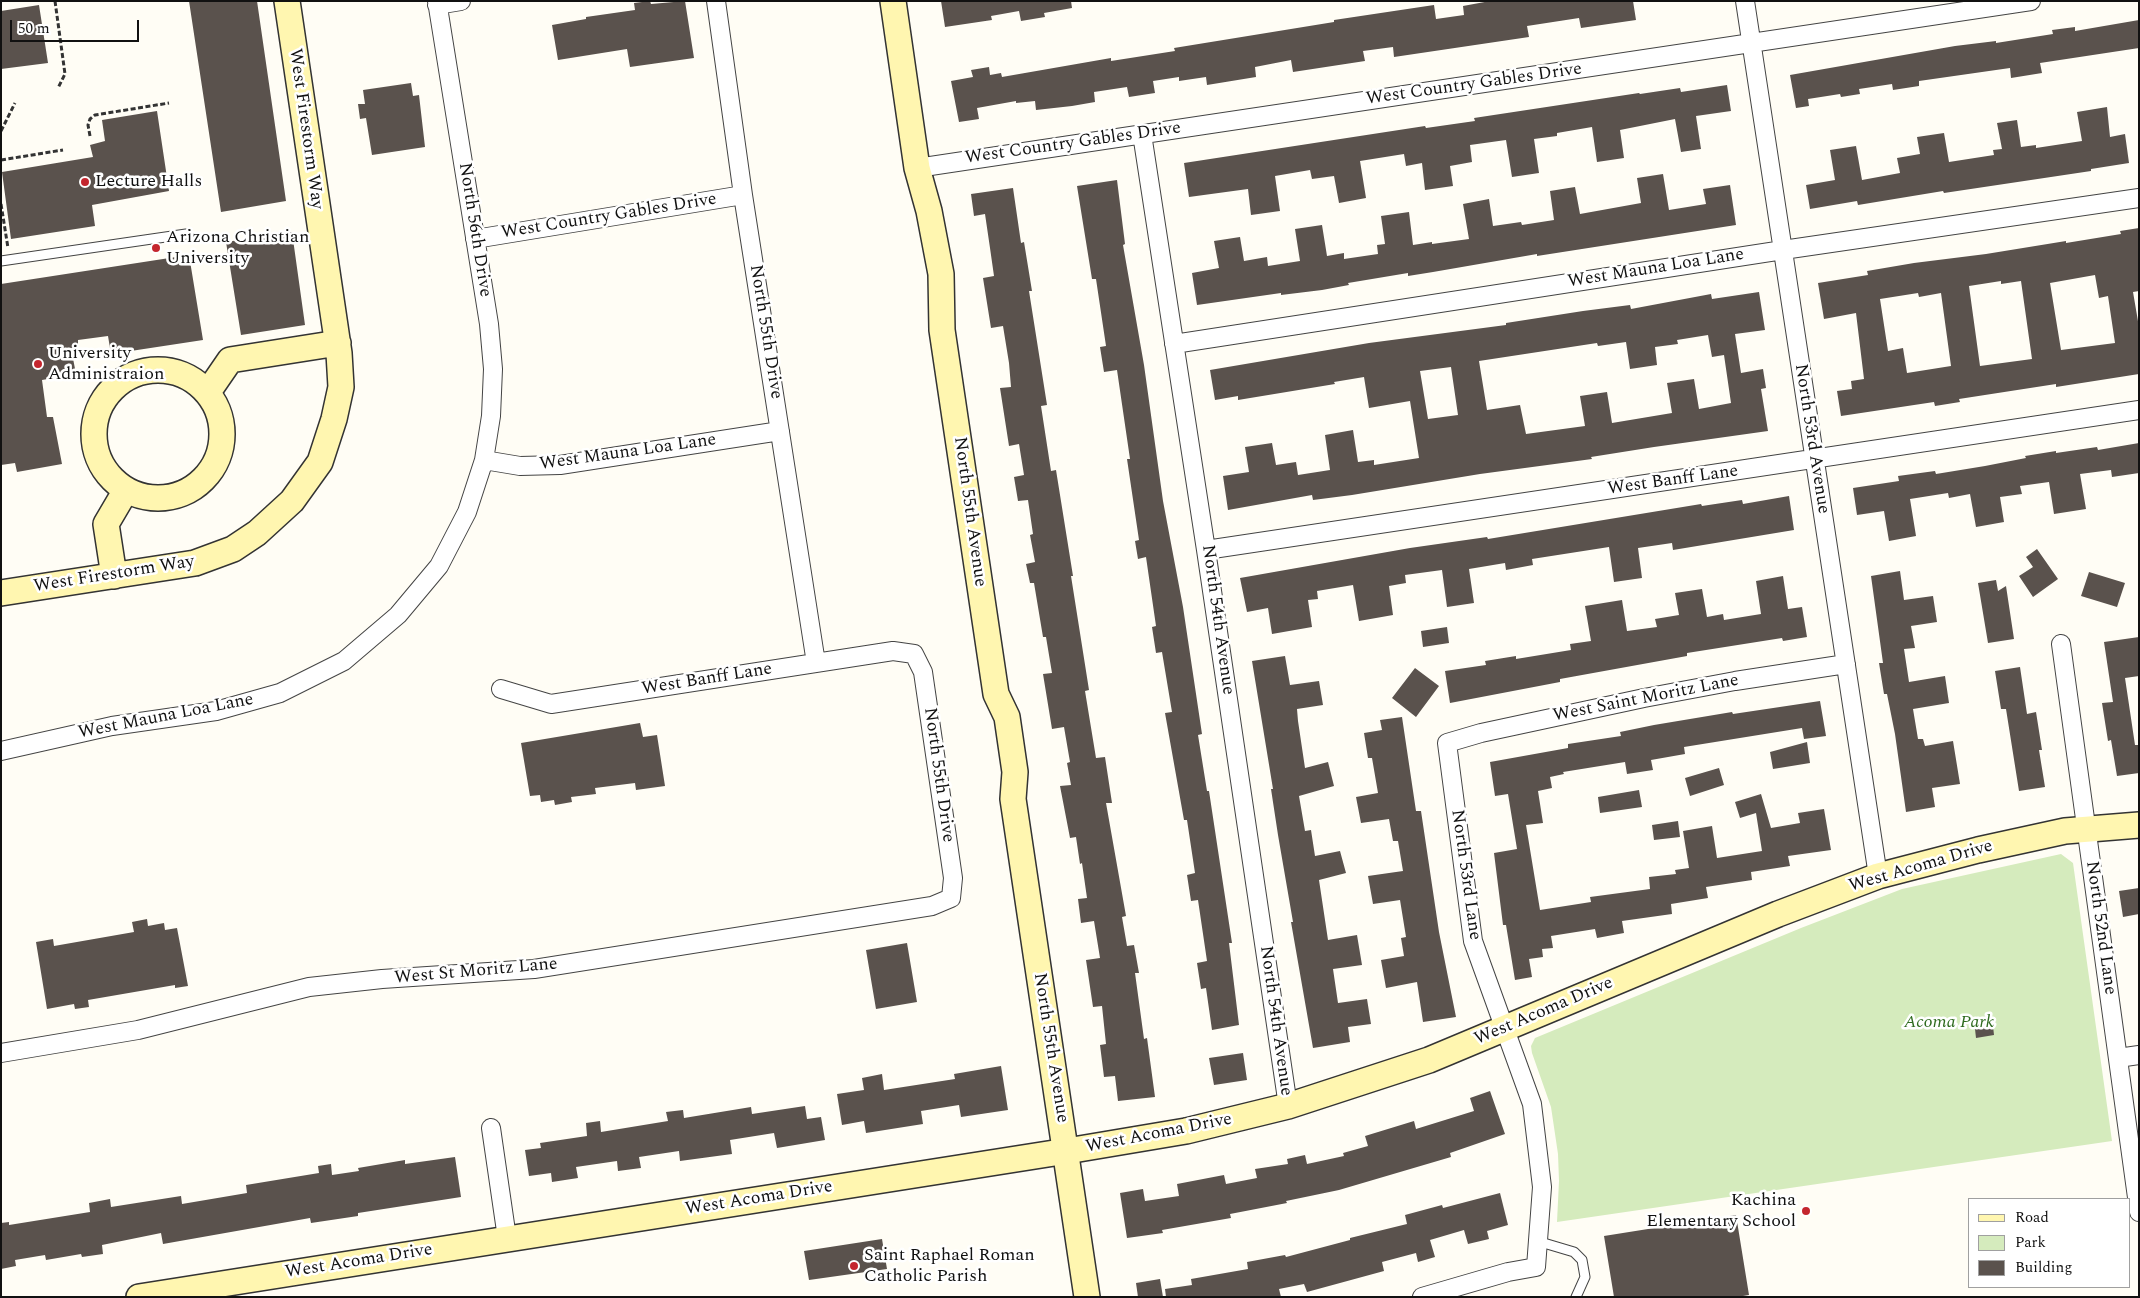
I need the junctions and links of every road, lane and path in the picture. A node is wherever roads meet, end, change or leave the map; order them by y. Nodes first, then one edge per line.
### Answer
1 (55, 1) edge
2 (287, 1) edge
3 (461, 1) edge
4 (716, 1) edge
5 (893, 1) edge
6 (1745, 1) edge
7 (2031, 1) edge
8 (437, 3) edge
9 (1751, 44) junction
10 (58, 88) dead end
11 (15, 103) dead end
12 (169, 103) dead end
13 (1, 131) edge
14 (1142, 134) junction
15 (90, 136) dead end
16 (63, 150) dead end
17 (1, 160) edge
18 (916, 168) junction
19 (744, 195) junction
20 (2139, 198) edge
21 (1, 204) edge
22 (186, 234) dead end
23 (475, 239) junction
24 (1783, 250) junction
25 (9, 251) dead end
26 (1, 262) edge
27 (338, 343) junction
28 (1174, 344) junction
29 (208, 392) junction
30 (2139, 410) edge
31 (780, 431) junction
32 (484, 460) junction
33 (1815, 460) junction
34 (126, 490) junction
35 (1206, 550) junction
36 (114, 576) junction
37 (1, 593) edge
38 (2061, 644) dead end
39 (914, 654) joint
40 (816, 663) junction
41 (1846, 664) junction
42 (501, 689) dead end
43 (1447, 743) joint
44 (1, 752) edge
45 (2139, 825) edge
46 (2087, 828) junction
47 (1878, 876) junction
48 (952, 898) joint
49 (1504, 1028) junction
50 (1, 1053) edge
51 (2139, 1056) edge
52 (2118, 1058) junction
53 (1288, 1106) junction
54 (491, 1128) dead end
55 (1067, 1151) junction
56 (2139, 1212) edge
57 (507, 1238) junction
58 (1537, 1241) junction
59 (139, 1297) edge
60 (1087, 1297) edge
61 (1422, 1297) edge
62 (1576, 1297) edge

1 - 10 path
2 - 27 street, West Firestorm Way
3 - 8 street
4 - 19 street, North 55th Drive
5 - 18 street, North 55th Avenue
6 - 9 street, North 53rd Avenue
7 - 9 street, West Country Gables Drive
8 - 23 street, North 56th Drive
9 - 14 street, West Country Gables Drive
9 - 24 street, North 53rd Avenue
11 - 13 path
12 - 15 path
14 - 18 street, West Country Gables Drive
14 - 28 street, North 54th Avenue
16 - 17 path
18 - 55 street, North 55th Avenue
19 - 23 street, West Country Gables Drive
19 - 31 street, North 55th Drive
20 - 24 street, West Mauna Loa Lane
21 - 25 path
22 - 26 lane
23 - 32 street, North 56th Drive
24 - 28 street, West Mauna Loa Lane
24 - 33 street, North 53rd Avenue
27 - 29 street
27 - 36 street, West Firestorm Way
28 - 35 street, North 54th Avenue
29 - 34 street
29 - 34 street
30 - 33 street, West Banff Lane
31 - 32 street, West Mauna Loa Lane
31 - 40 street, North 55th Drive
32 - 44 street, West Mauna Loa Lane
33 - 35 street, West Banff Lane
33 - 41 street, North 53rd Avenue
34 - 36 street
35 - 53 street, North 54th Avenue
36 - 37 street, West Firestorm Way
38 - 46 street, North 52nd Lane
39 - 40 street, West Banff Lane
39 - 48 street, North 55th Drive
40 - 42 street, West Banff Lane
41 - 43 street, West Saint Moritz Lane
41 - 47 street, North 53rd Avenue
43 - 49 street, North 53rd Lane
45 - 46 street, West Acoma Drive
46 - 47 street, West Acoma Drive
46 - 52 street, North 52nd Lane
47 - 49 street, West Acoma Drive
48 - 50 street, West St Moritz Lane
49 - 53 street, West Acoma Drive
49 - 58 street, North 53rd Lane
51 - 52 street
52 - 56 street, North 52nd Lane
53 - 55 street, West Acoma Drive
54 - 57 street
55 - 57 street, West Acoma Drive
55 - 60 street, North 55th Avenue
57 - 59 street, West Acoma Drive
58 - 61 street, North 53rd Lane
58 - 62 lane

